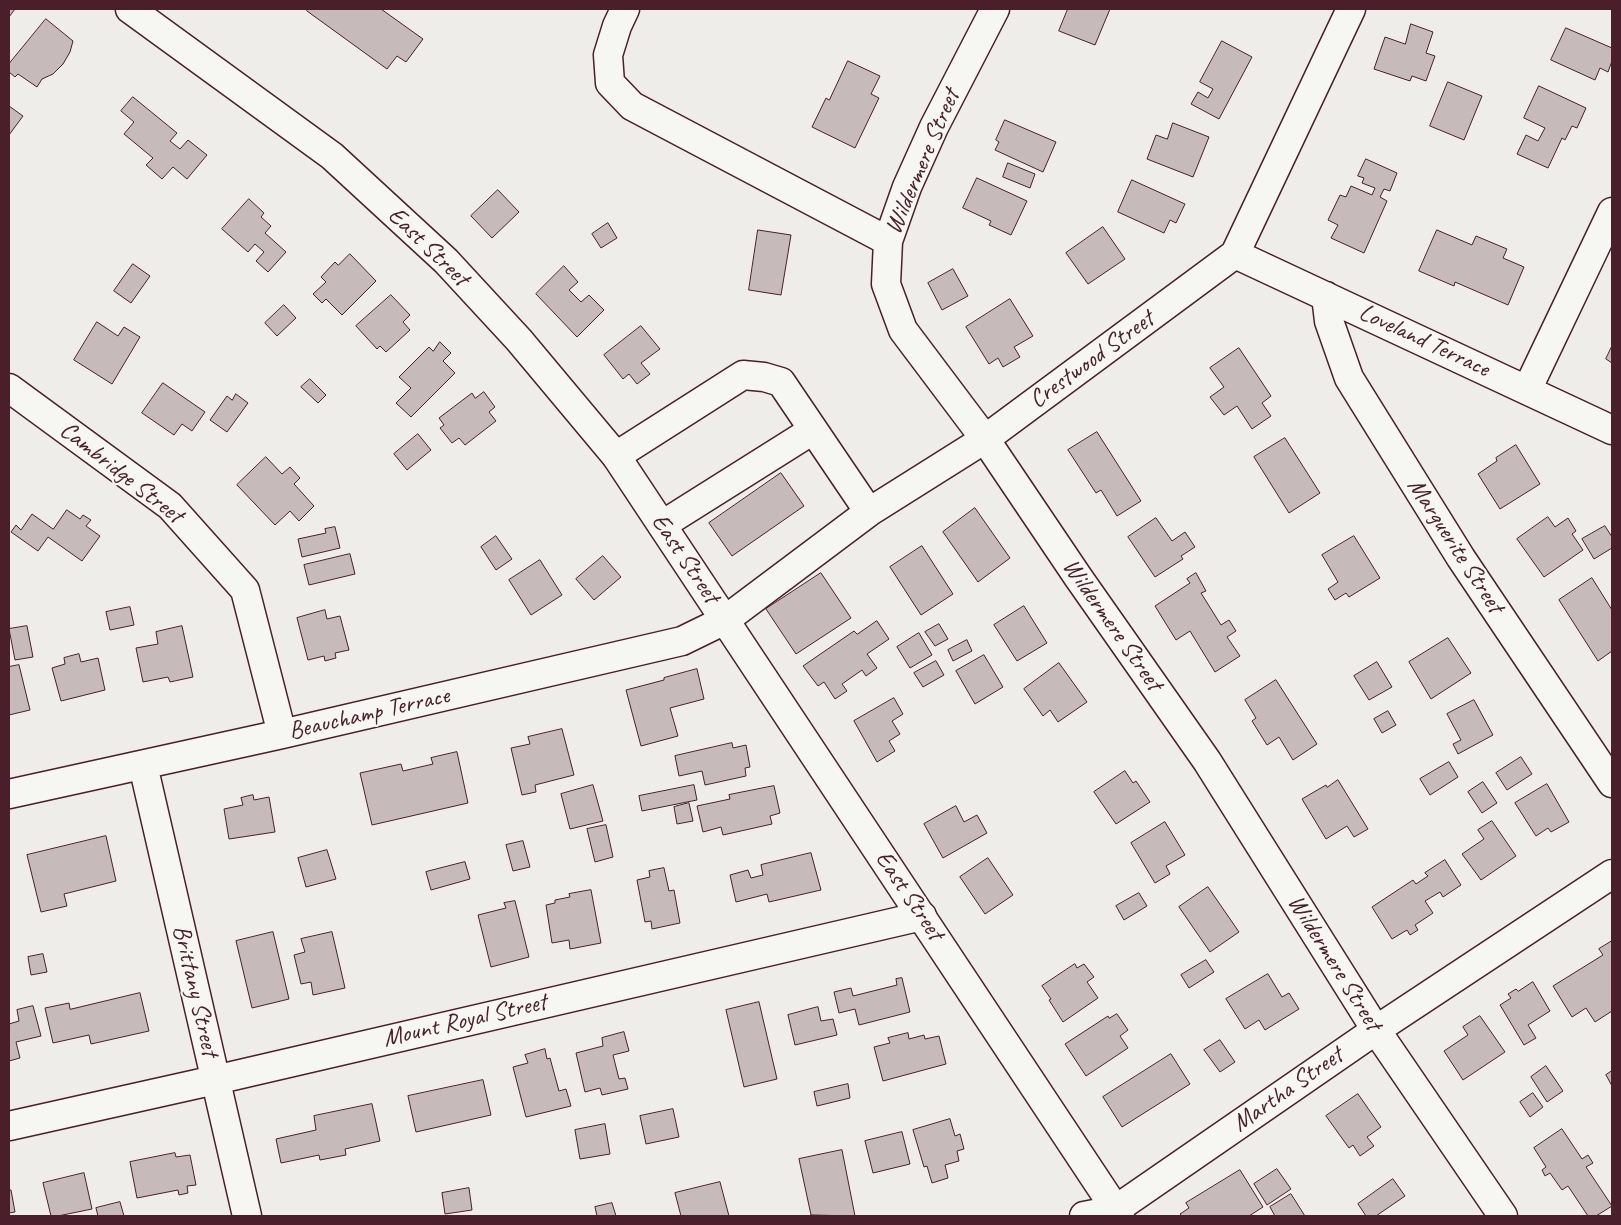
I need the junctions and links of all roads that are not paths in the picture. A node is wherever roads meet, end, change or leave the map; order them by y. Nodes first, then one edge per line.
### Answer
1 (130, 9) edge
2 (625, 9) edge
3 (995, 9) edge
4 (1351, 9) edge
5 (1612, 212) edge
6 (888, 241) junction
7 (1235, 254) junction
8 (1326, 296) junction
9 (9, 388) edge
10 (1527, 390) junction
11 (814, 430) junction
12 (1612, 430) edge
13 (985, 439) junction
14 (616, 456) junction
15 (869, 512) junction
16 (662, 524) junction
17 (725, 620) junction
18 (282, 734) junction
19 (143, 765) junction
20 (1612, 783) edge
21 (9, 794) edge
22 (1612, 874) edge
23 (922, 916) junction
24 (1376, 1030) junction
25 (215, 1080) junction
26 (9, 1126) edge
27 (1118, 1213) edge
28 (247, 1216) edge
29 (1084, 1216) edge
30 (1503, 1216) edge

1 - 14 street, East Street
2 - 6 street
3 - 6 street, Wildermere Street
4 - 7 street, Crestwood Street
5 - 10 street
6 - 13 street, Wildermere Street
7 - 8 street, Loveland Terrace
7 - 13 street, Crestwood Street
8 - 10 street, Loveland Terrace
8 - 20 street, Marguerite Street
9 - 18 street, Cambridge Street
10 - 12 street, Loveland Terrace
11 - 14 street
11 - 15 street
11 - 16 street
13 - 15 street, Crestwood Street
13 - 24 street, Wildermere Street
14 - 16 street, East Street
15 - 17 street, Crestwood Street
16 - 17 street, East Street
17 - 18 street, Beauchamp Terrace
17 - 23 street, East Street
18 - 19 street, Beauchamp Terrace
19 - 21 street, Beauchamp Terrace
19 - 25 street, Brittany Street
22 - 24 street, Martha Street
23 - 25 street, Mount Royal Street
23 - 27 street, East Street
24 - 27 street, Martha Street
24 - 30 street, Wildermere Street
25 - 26 street, Mount Royal Street
25 - 28 street, Brittany Street
27 - 29 street

